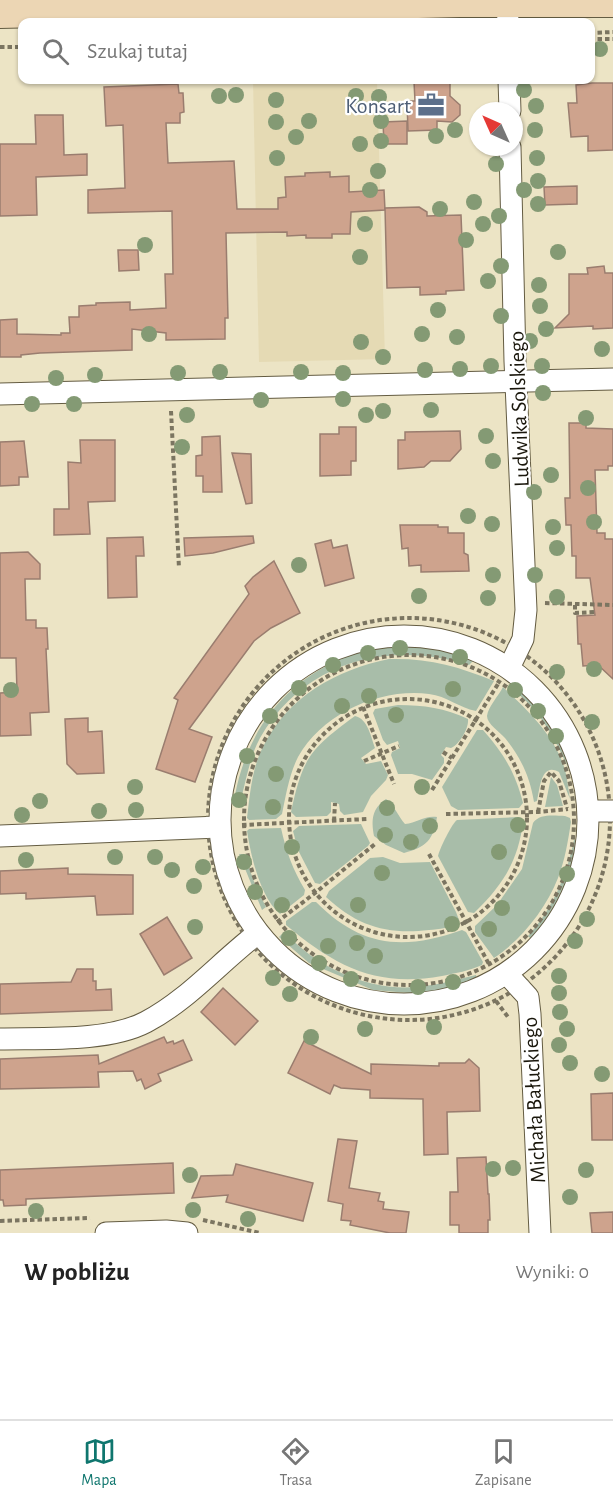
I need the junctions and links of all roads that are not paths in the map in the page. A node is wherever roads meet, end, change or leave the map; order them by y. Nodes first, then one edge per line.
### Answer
1 (613, 2) edge
2 (508, 8) edge
3 (0, 13) edge
4 (509, 84) edge
5 (510, 102) edge
6 (510, 156) edge
7 (613, 380) edge
8 (517, 381) junction
9 (0, 394) edge
10 (513, 659) junction
11 (577, 810) junction
12 (612, 811) edge
13 (213, 828) junction
14 (0, 836) edge
15 (253, 937) junction
16 (505, 976) junction
17 (0, 1039) edge
18 (106, 1233) edge
19 (187, 1233) edge
20 (540, 1233) edge

1 - 2 main road
2 - 3 main road
4 - 5 street
6 - 8 street, Ludwika Solskiego
7 - 8 street
8 - 9 street
8 - 10 street, Ludwika Solskiego
10 - 11 street
10 - 13 street
11 - 12 street
11 - 16 street
13 - 14 street
13 - 15 street
15 - 16 street
15 - 17 street
16 - 20 street, Michała Bałuckiego
18 - 19 street

